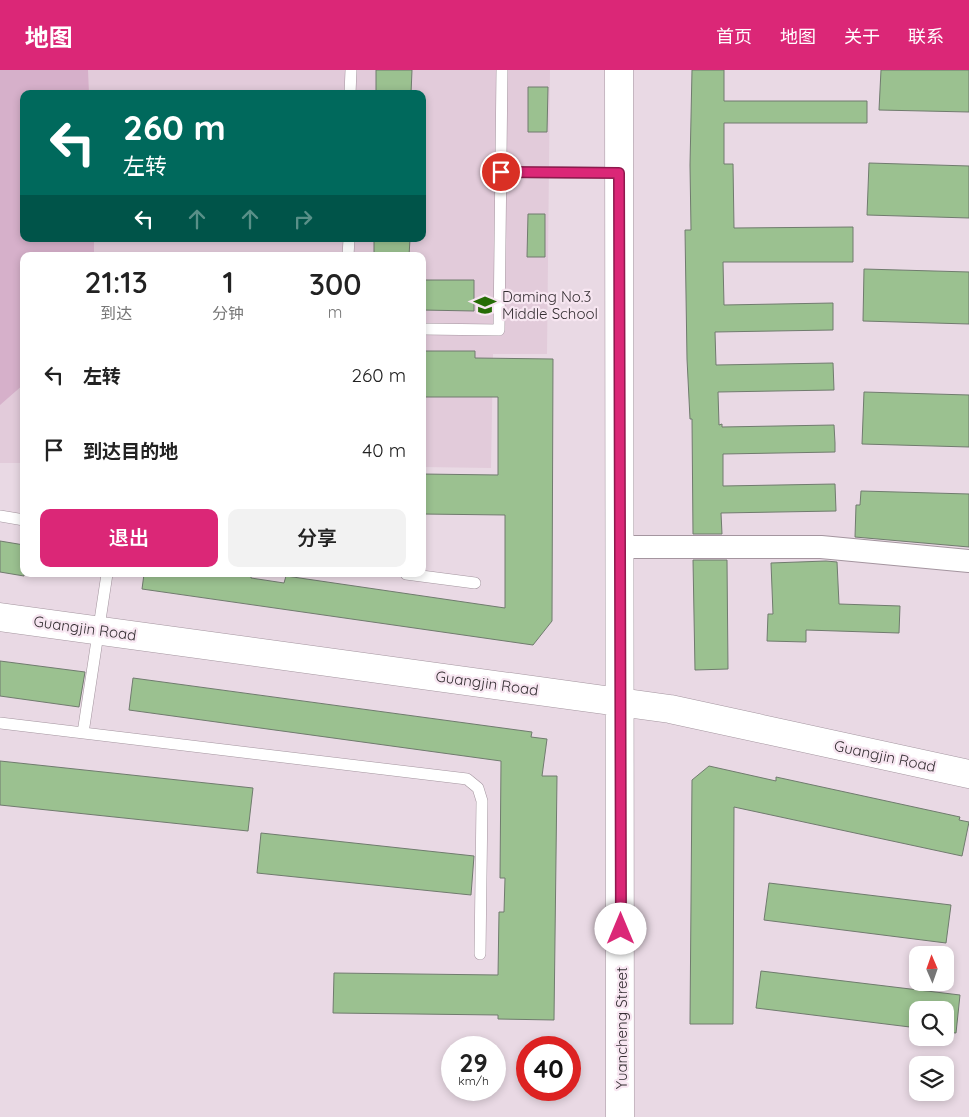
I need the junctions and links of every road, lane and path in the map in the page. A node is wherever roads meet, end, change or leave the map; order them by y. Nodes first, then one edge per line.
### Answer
1 (351, 70) edge
2 (502, 70) edge
3 (619, 70) edge
4 (350, 90) edge
5 (501, 172) junction
6 (619, 173) junction
7 (426, 329) edge
8 (0, 516) edge
9 (20, 519) edge
10 (620, 547) junction
11 (969, 561) edge
12 (106, 577) edge
13 (426, 577) edge
14 (475, 584) dead end
15 (0, 617) edge
16 (97, 630) junction
17 (620, 702) junction
18 (0, 723) edge
19 (83, 733) junction
20 (969, 774) edge
21 (480, 954) dead end
22 (620, 1117) edge

1 - 4 lane
2 - 5 lane
3 - 6 street, Yuancheng Street
5 - 6 lane
5 - 7 lane
6 - 10 street, Yuancheng Street
8 - 9 lane
10 - 11 street
10 - 17 street, Yuancheng Street
12 - 16 lane
13 - 14 lane
15 - 16 street, Guangjin Road
16 - 17 street, Guangjin Road
16 - 19 lane
17 - 20 street, Guangjin Road
17 - 22 street, Yuancheng Street
18 - 19 lane
19 - 21 lane

